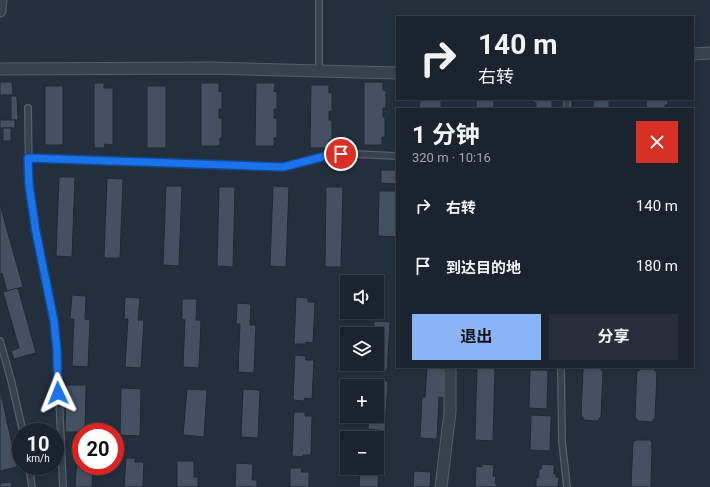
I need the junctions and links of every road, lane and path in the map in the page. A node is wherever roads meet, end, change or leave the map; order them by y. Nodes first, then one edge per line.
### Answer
1 (1, 0) edge
2 (319, 0) edge
3 (0, 11) edge
4 (710, 52) edge
5 (694, 54) edge
6 (0, 69) edge
7 (319, 71) junction
8 (396, 73) edge
9 (28, 108) dead end
10 (396, 156) edge
11 (28, 158) junction
12 (0, 341) edge
13 (450, 368) edge
14 (561, 368) edge
15 (21, 423) edge
16 (30, 475) edge
17 (32, 487) edge
18 (63, 487) edge
19 (442, 487) edge
20 (567, 487) edge

1 - 3 street
2 - 7 lane
4 - 5 street
6 - 7 street
7 - 8 street
9 - 11 lane
10 - 11 lane
11 - 18 lane
12 - 15 lane
13 - 19 street
14 - 20 lane
16 - 17 lane

